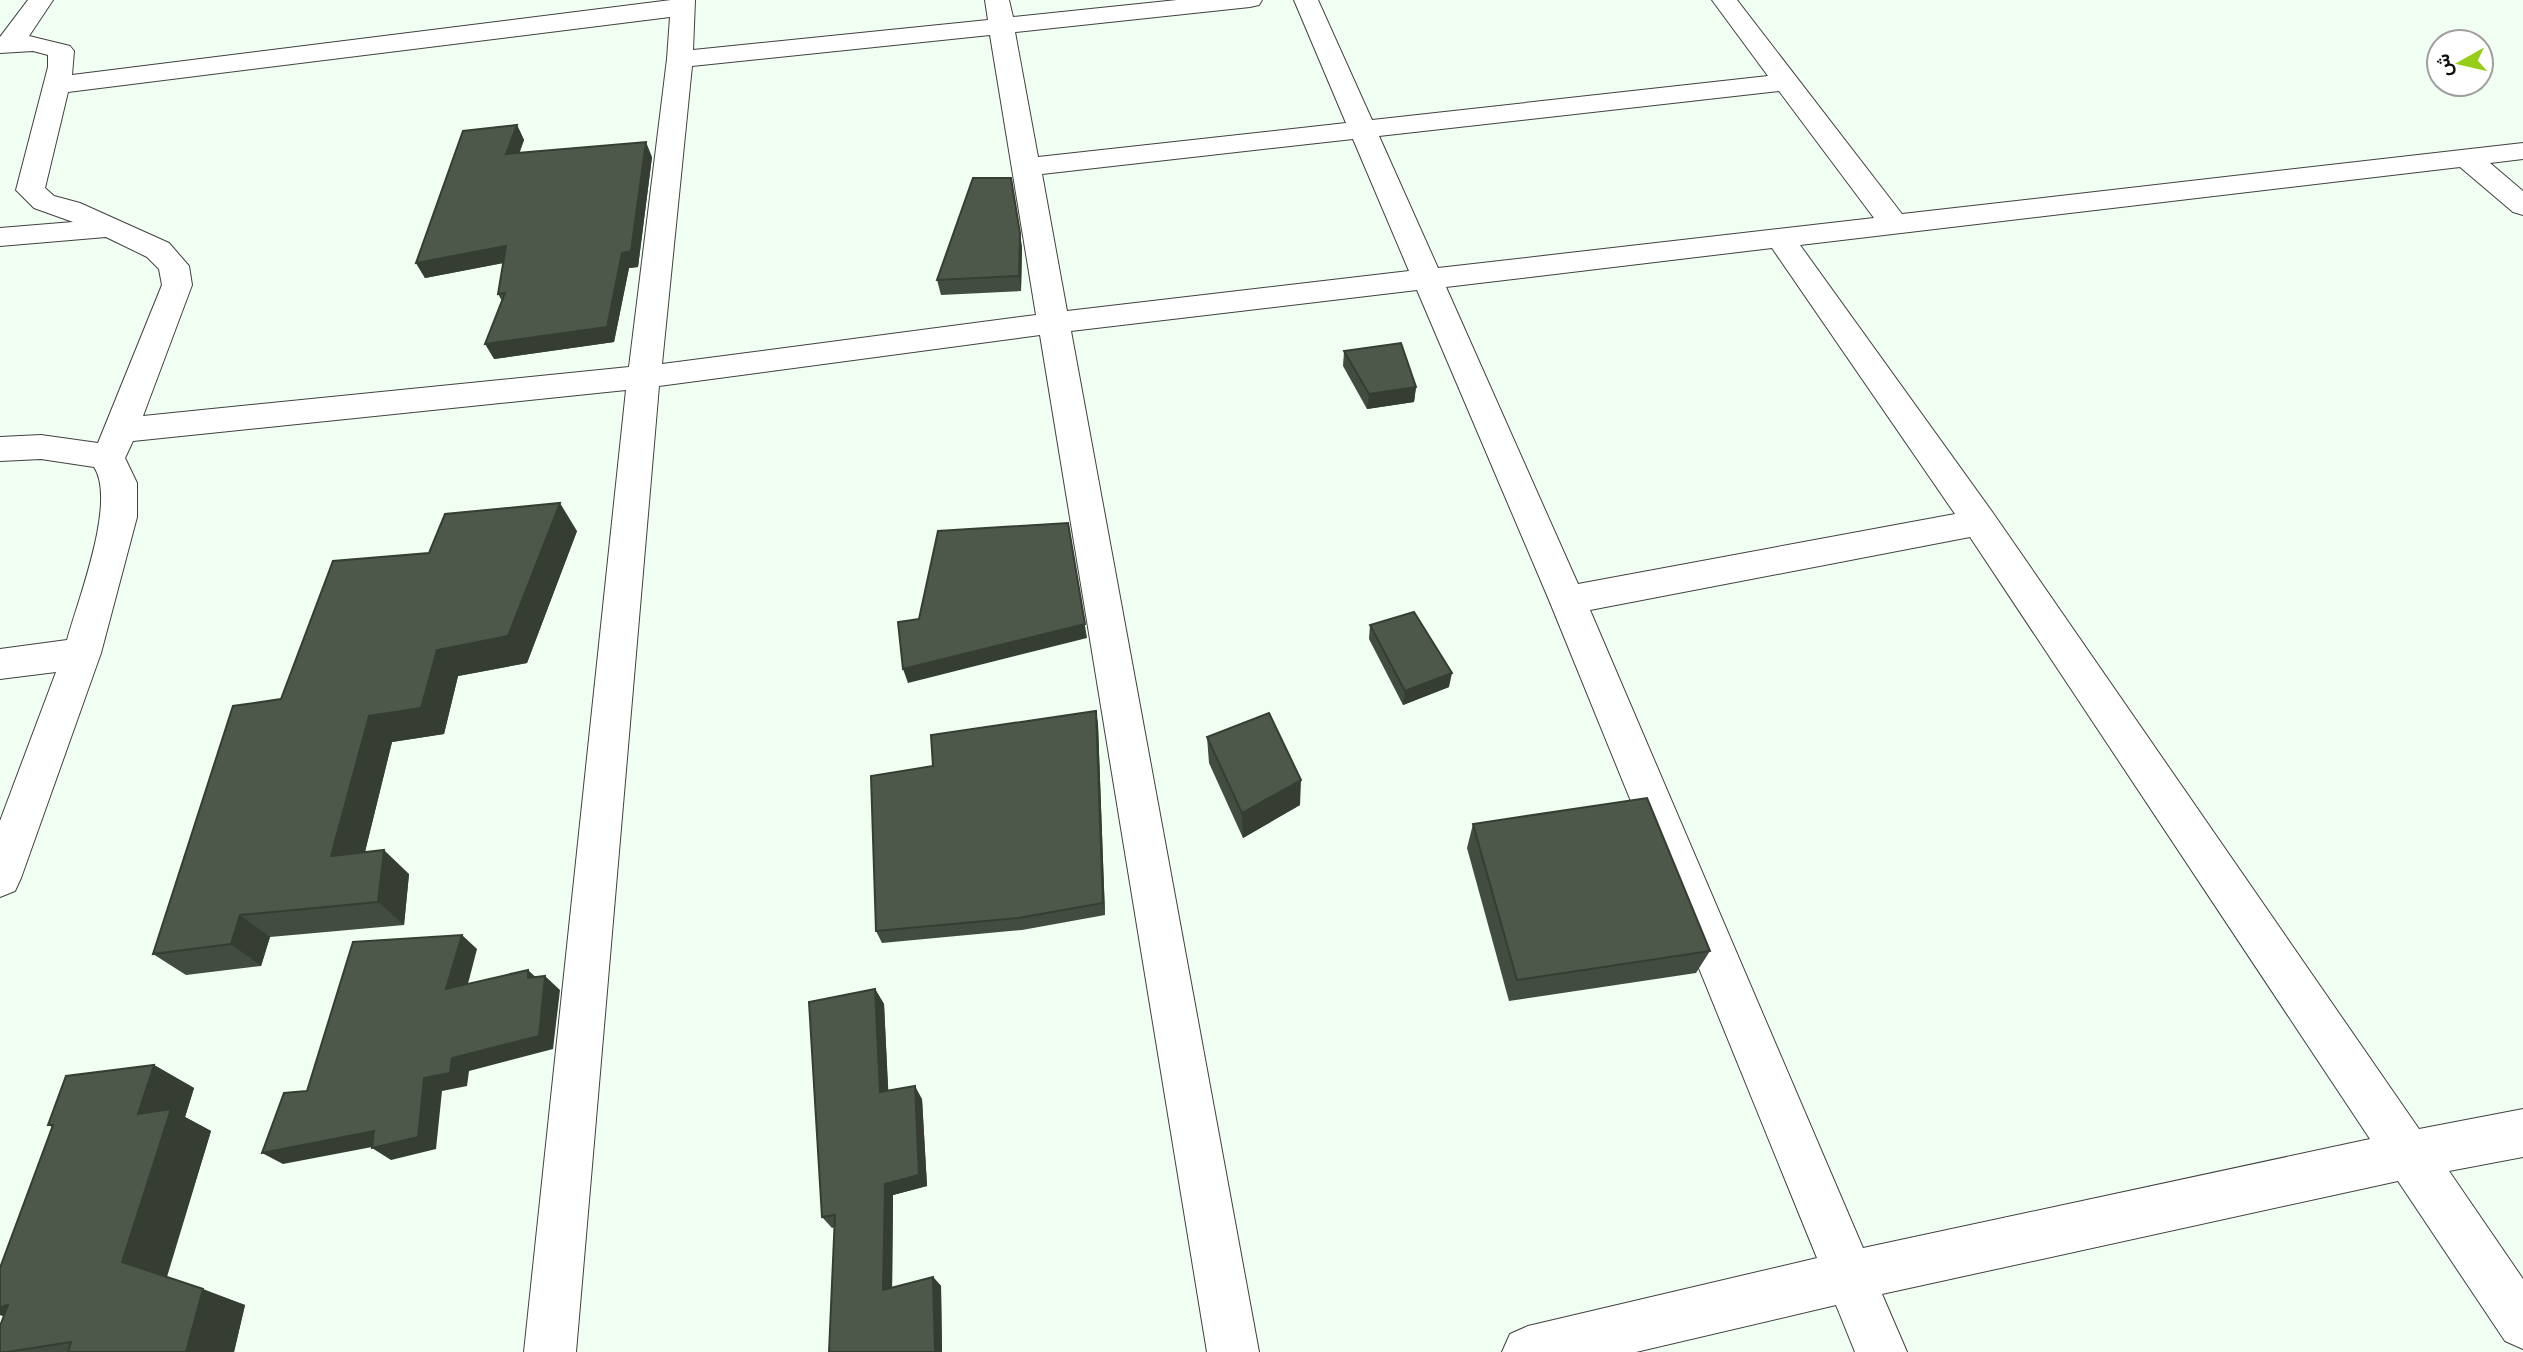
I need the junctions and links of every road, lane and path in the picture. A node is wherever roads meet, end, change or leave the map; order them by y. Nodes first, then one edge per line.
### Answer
1 (41, 0) edge
2 (1250, 0) edge
3 (1306, 0) edge
4 (1724, 0) edge
5 (683, 4) edge
6 (999, 13) edge
7 (5, 45) edge
8 (680, 59) junction
9 (1787, 82) junction
10 (57, 85) junction
11 (1360, 129) junction
12 (2523, 151) edge
13 (2467, 158) junction
14 (1026, 167) junction
15 (2523, 206) edge
16 (1895, 225) junction
17 (111, 228) junction
18 (0, 237) edge
19 (1780, 238) junction
20 (1425, 279) junction
21 (1053, 323) junction
22 (644, 377) junction
23 (114, 444) junction
24 (0, 449) edge
25 (1980, 522) junction
26 (1567, 600) junction
27 (82, 653) junction
28 (0, 664) edge
29 (0, 878) edge
30 (2523, 1133) edge
31 (2410, 1154) junction
32 (1850, 1275) junction
33 (2523, 1323) edge
34 (550, 1352) edge
35 (1233, 1352) edge
36 (1528, 1352) edge
37 (1881, 1352) edge

1 - 7 street
2 - 6 street
3 - 11 street
4 - 9 street
5 - 8 street
5 - 10 street
6 - 8 street
6 - 14 street
7 - 10 street
8 - 22 street
9 - 11 street
9 - 16 street
10 - 17 street
11 - 14 street
11 - 20 street
12 - 13 street
13 - 15 street
13 - 16 street
14 - 21 street
16 - 19 street
17 - 18 street
17 - 23 street
19 - 20 street
19 - 25 street
20 - 21 street
20 - 26 street
21 - 22 street
21 - 35 street
22 - 23 street
22 - 34 street
23 - 24 street
23 - 27 street
25 - 26 street
25 - 31 street
26 - 32 street
27 - 28 street
27 - 29 street
30 - 31 street
31 - 32 street
31 - 33 street
32 - 36 street
32 - 37 street

